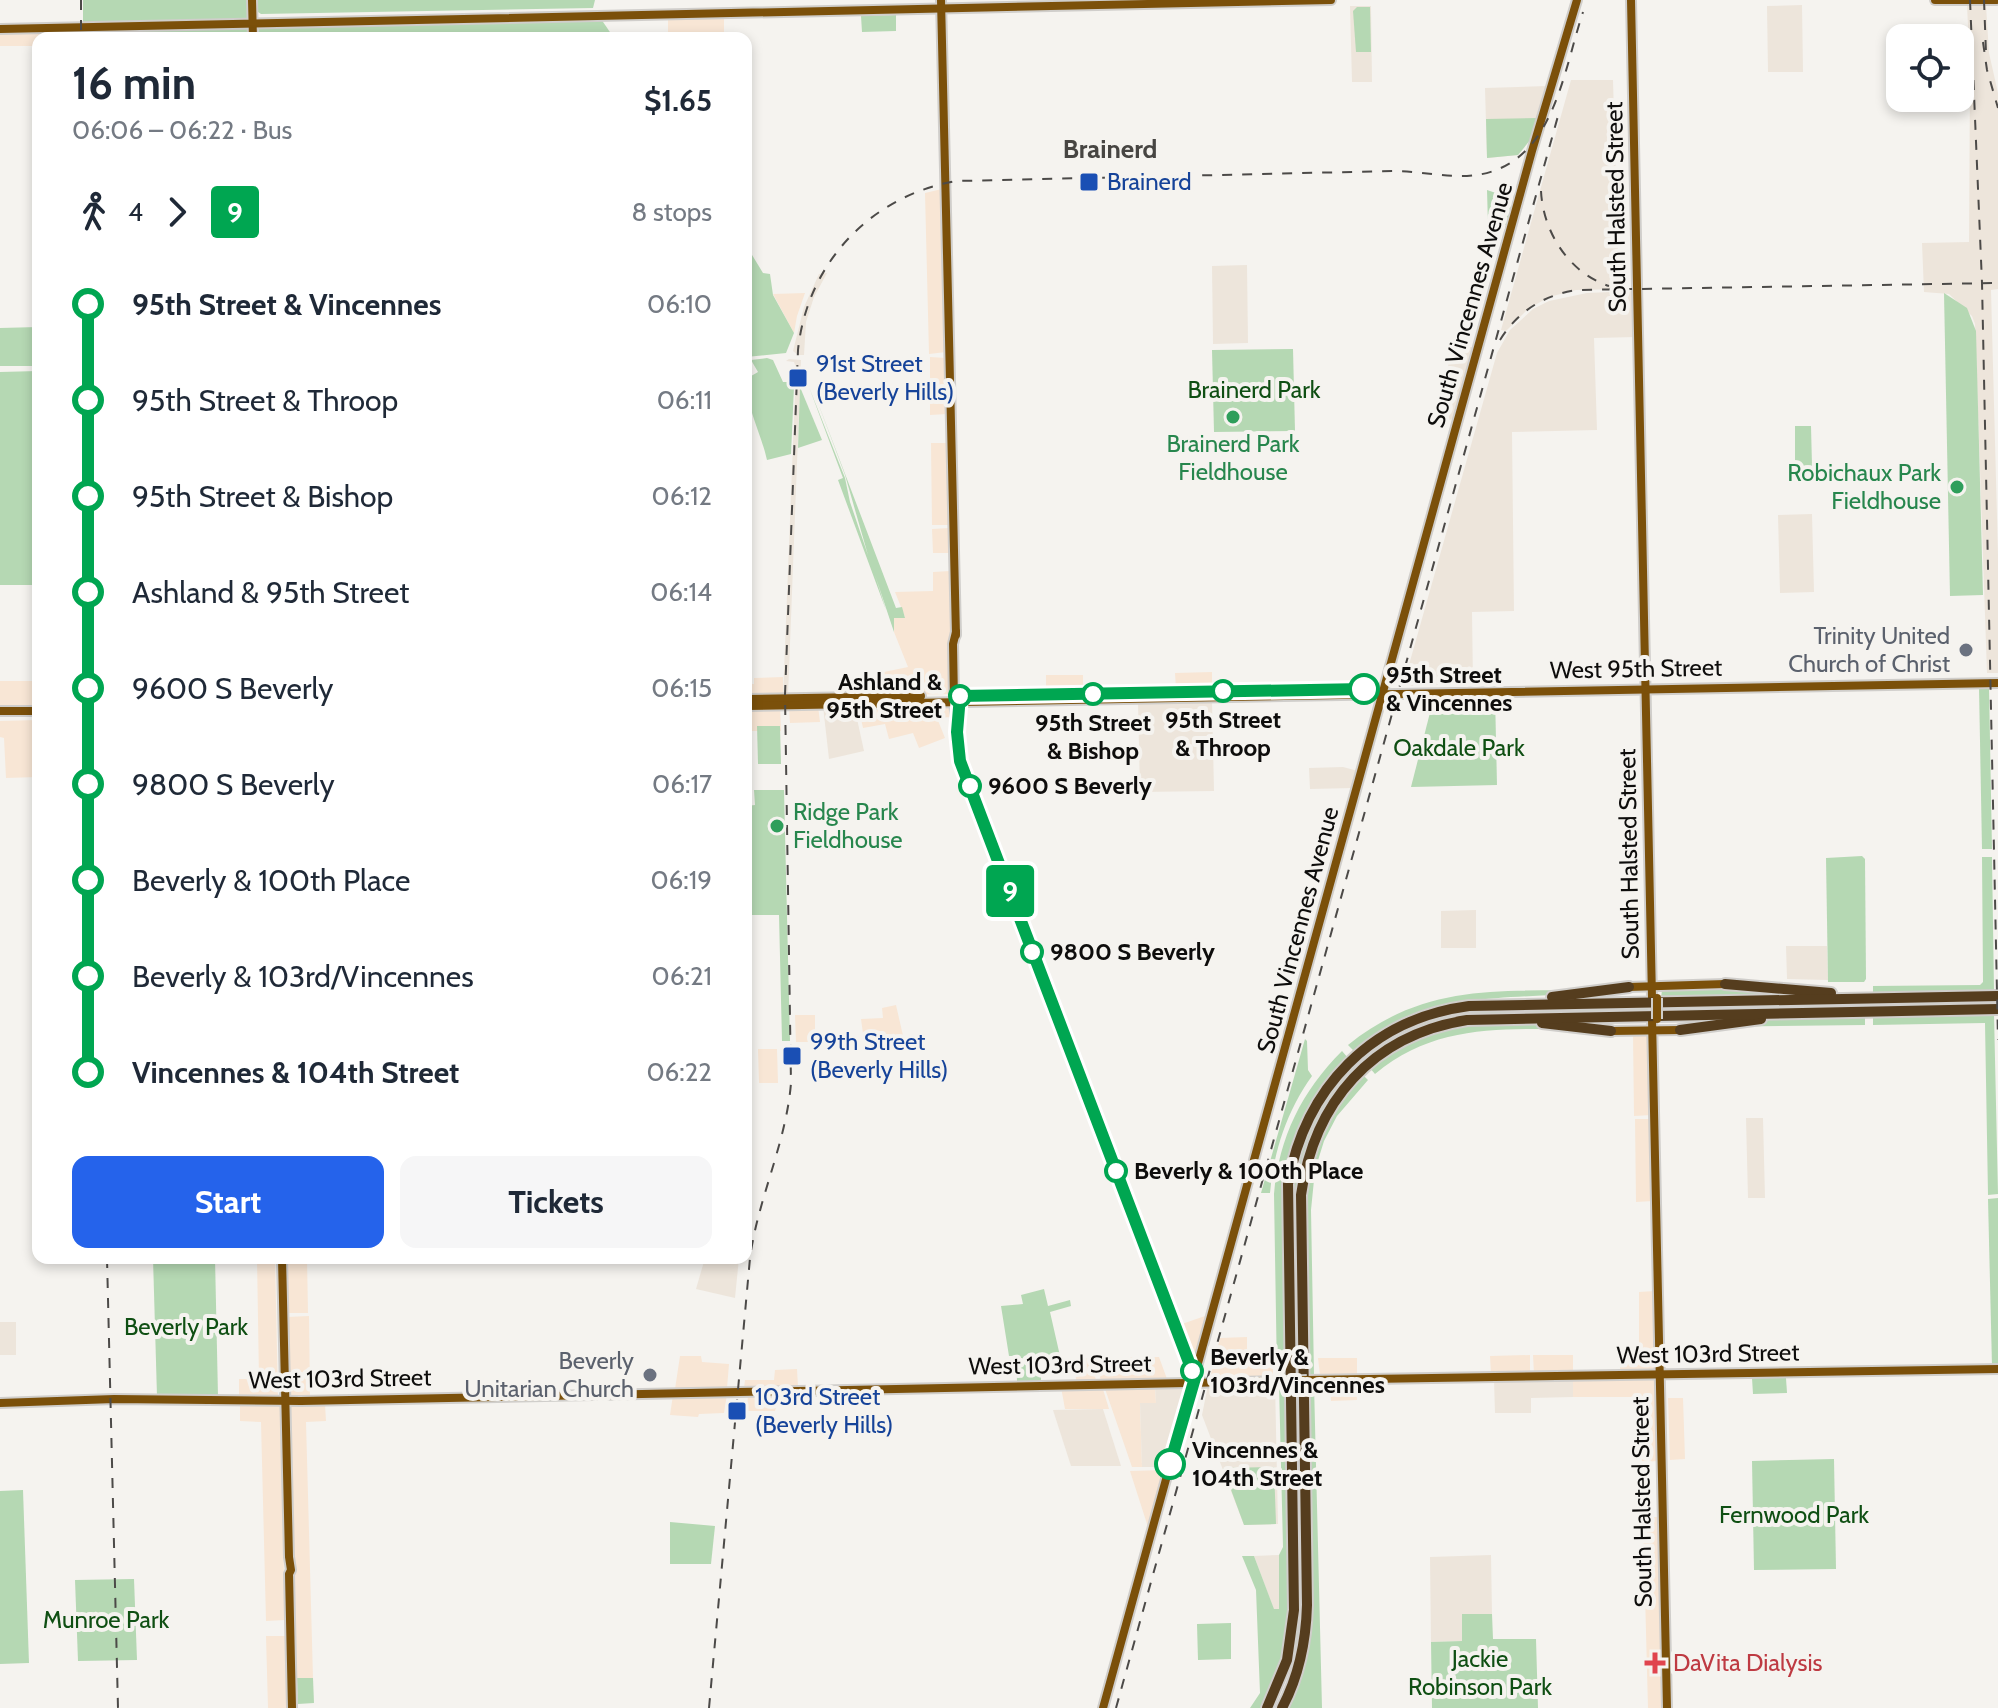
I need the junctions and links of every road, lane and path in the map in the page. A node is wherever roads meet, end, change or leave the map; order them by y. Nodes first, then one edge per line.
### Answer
1 (252, 0) edge
2 (1331, 0) edge
3 (1577, 0) edge
4 (1634, 0) edge
5 (1935, 0) edge
6 (1996, 0) edge
7 (944, 4) edge
8 (252, 20) junction
9 (0, 26) edge
10 (253, 32) edge
11 (1998, 680) edge
12 (1648, 687) junction
13 (1384, 691) junction
14 (752, 699) edge
15 (957, 701) junction
16 (752, 706) edge
17 (0, 714) edge
18 (32, 714) edge
19 (1725, 984) joint
20 (1654, 986) junction
21 (1629, 987) joint
22 (1998, 996) edge
23 (1897, 998) junction
24 (1455, 1008) junction
25 (1998, 1009) edge
26 (1859, 1012) junction
27 (1505, 1017) junction
28 (1655, 1030) junction
29 (1680, 1030) joint
30 (1611, 1031) joint
31 (282, 1264) edge
32 (1998, 1369) edge
33 (1662, 1374) junction
34 (1194, 1380) junction
35 (285, 1401) junction
36 (0, 1403) edge
37 (292, 1708) edge
38 (1103, 1708) edge
39 (1267, 1708) edge
40 (1282, 1708) edge
41 (1669, 1708) edge

1 - 8 main road
2 - 7 main road
3 - 13 main road, South Vincennes Avenue
4 - 12 main road, South Halsted Street
5 - 6 main road
7 - 8 main road
7 - 15 main road
8 - 9 main road
8 - 10 main road
11 - 12 main road, West 95th Street
12 - 13 main road, West 95th Street
12 - 20 main road, South Halsted Street
13 - 15 main road, West 95th Street
13 - 34 main road, South Vincennes Avenue
14 - 15 main road, West 95th Street
15 - 16 main road, West 95th Street
15 - 34 main road
17 - 18 main road
19 - 20 main road
19 - 23 highway
20 - 21 main road
20 - 28 main road, South Halsted Street, bridge
21 - 24 highway
22 - 23 highway
23 - 24 highway
24 - 39 highway
25 - 26 highway
26 - 27 highway
26 - 29 highway
27 - 30 highway
27 - 40 highway
28 - 29 main road
28 - 30 main road
28 - 33 main road, South Halsted Street
31 - 35 main road
32 - 33 main road, West 103rd Street
33 - 34 main road, West 103rd Street, bridge
33 - 41 main road, South Halsted Street
34 - 35 main road, West 103rd Street
34 - 38 main road, South Vincennes Avenue
35 - 36 main road, West 103rd Street
35 - 37 main road

